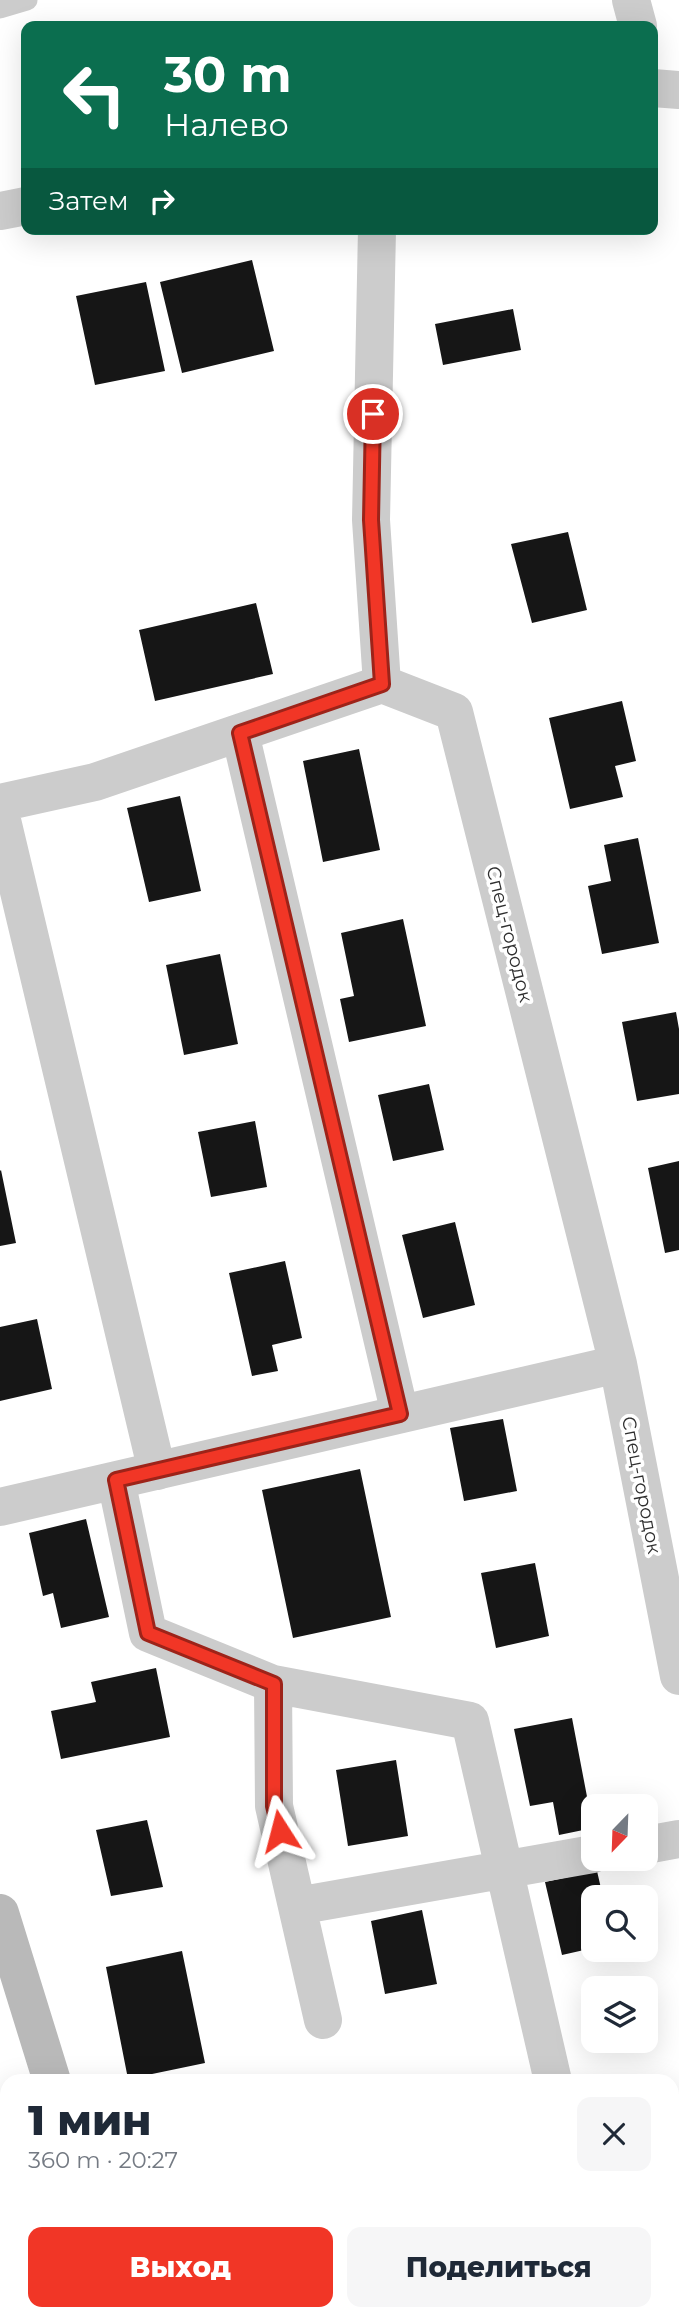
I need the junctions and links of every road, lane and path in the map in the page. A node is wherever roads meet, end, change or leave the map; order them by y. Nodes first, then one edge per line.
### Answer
1 (27, 0) edge
2 (631, 0) edge
3 (0, 8) edge
4 (637, 21) edge
5 (21, 207) edge
6 (0, 211) edge
7 (377, 235) edge
8 (382, 684) junction
9 (240, 733) junction
10 (0, 803) edge
11 (0, 812) edge
12 (618, 1364) junction
13 (400, 1414) junction
14 (157, 1471) junction
15 (116, 1480) junction
16 (0, 1507) edge
17 (679, 1676) edge
18 (274, 1684) junction
19 (679, 1839) edge
20 (658, 1842) edge
21 (581, 1856) edge
22 (504, 1869) junction
23 (297, 1906) junction
24 (0, 1913) edge
25 (323, 2020) dead end
26 (49, 2074) edge
27 (550, 2074) edge

1 - 3 lane
2 - 4 street
5 - 6 street
7 - 8 street
8 - 9 street
8 - 12 street, Спец-городок
9 - 10 street
9 - 13 street
11 - 14 street
12 - 13 street
12 - 17 street, Спец-городок
13 - 14 street
14 - 15 street
15 - 16 street
15 - 18 street
18 - 22 street
18 - 23 street
19 - 20 street
21 - 22 street
22 - 23 street
22 - 27 street
23 - 25 street
24 - 26 main road

